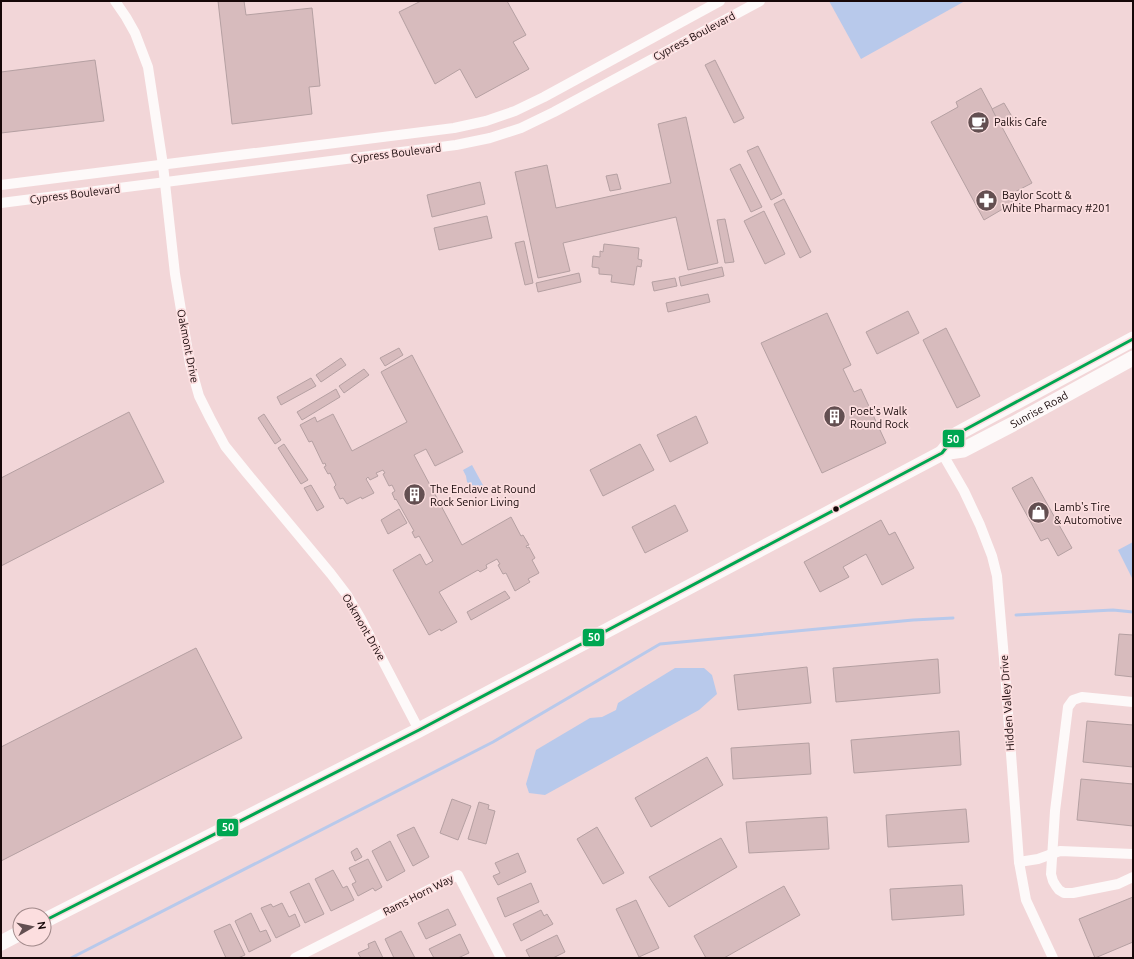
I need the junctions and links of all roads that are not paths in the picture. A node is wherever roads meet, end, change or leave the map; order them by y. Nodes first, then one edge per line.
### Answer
1 (114, 1) edge
2 (720, 1) edge
3 (760, 1) edge
4 (162, 165) junction
5 (164, 183) junction
6 (1, 185) edge
7 (1, 203) edge
8 (1133, 339) edge
9 (1133, 358) edge
10 (942, 453) junction
11 (1133, 702) edge
12 (419, 730) junction
13 (1053, 853) junction
14 (1133, 854) edge
15 (1019, 862) junction
16 (1133, 877) edge
17 (52, 917) edge
18 (12, 937) edge
19 (1, 943) edge
20 (295, 958) edge
21 (501, 958) edge
22 (1053, 958) edge

1 - 4 street, Oakmont Drive
2 - 4 street, Cypress Boulevard
3 - 5 street, Cypress Boulevard
4 - 5 street, Oakmont Drive
4 - 6 street, Cypress Boulevard
5 - 7 street, Cypress Boulevard
5 - 12 street, Oakmont Drive
8 - 10 main road, Sunrise Road
9 - 10 main road, Sunrise Road
10 - 12 main road, Sunrise Road
10 - 15 street, Hidden Valley Drive
11 - 13 street
12 - 17 main road, Sunrise Road
13 - 14 street
13 - 15 street
13 - 16 street
15 - 22 street, Hidden Valley Drive
18 - 19 main road
20 - 21 street, Rams Horn Way

